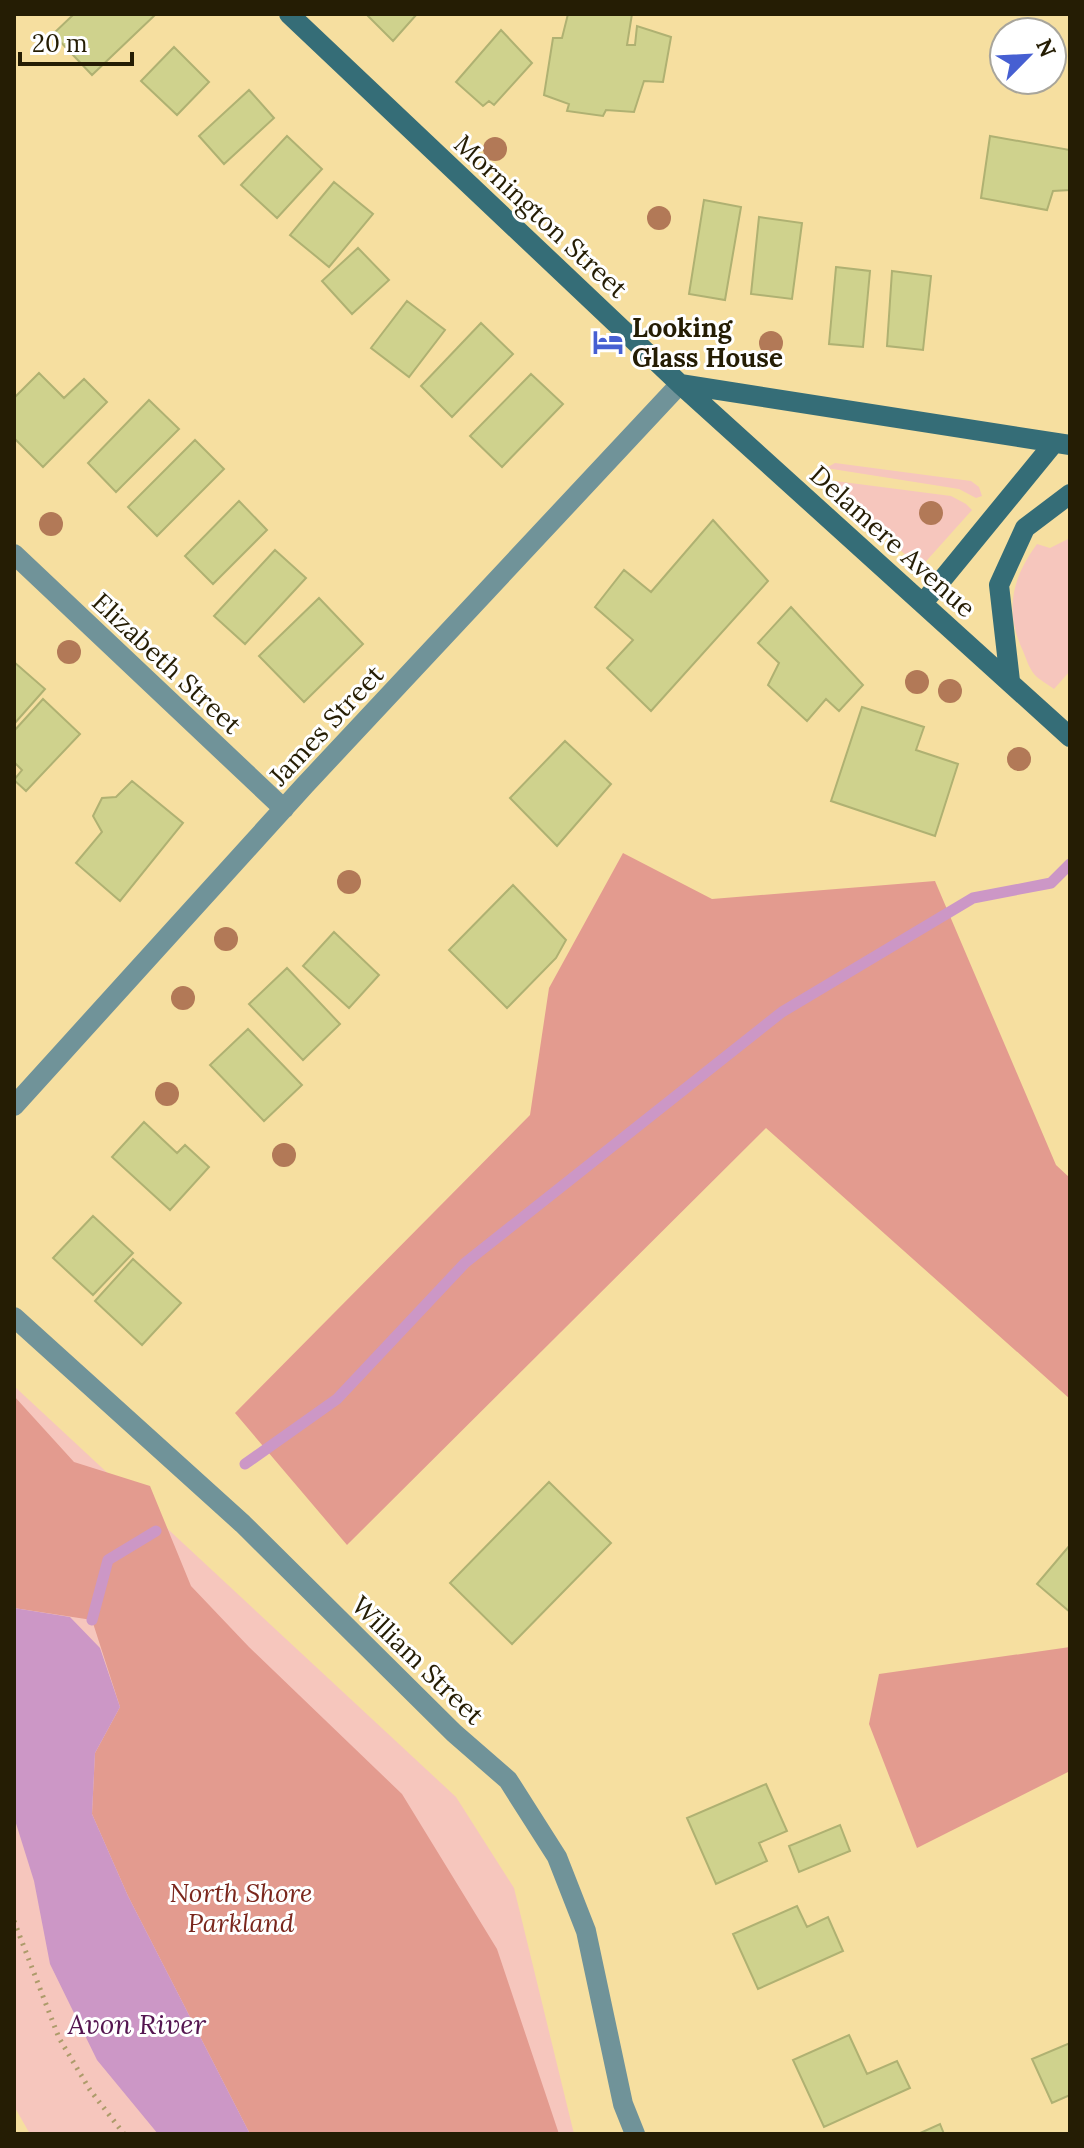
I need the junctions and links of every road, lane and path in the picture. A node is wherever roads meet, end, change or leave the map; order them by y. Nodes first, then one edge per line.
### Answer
1 (289, 14) edge
2 (680, 384) junction
3 (1062, 444) edge
4 (1070, 494) edge
5 (14, 554) edge
6 (923, 603) junction
7 (1010, 681) junction
8 (1070, 737) edge
9 (284, 809) junction
10 (14, 1106) edge
11 (14, 1317) edge
12 (14, 1921) edge
13 (124, 2134) edge
14 (635, 2134) edge

1 - 2 street, Mornington Street
2 - 3 street
2 - 6 street, Delamere Avenue
2 - 9 street, James Street
3 - 6 street
4 - 7 street
5 - 9 street, Elizabeth Street
6 - 7 street, Delamere Avenue
7 - 8 street, Delamere Avenue
9 - 10 street, James Street
11 - 14 street, William Street
12 - 13 path

